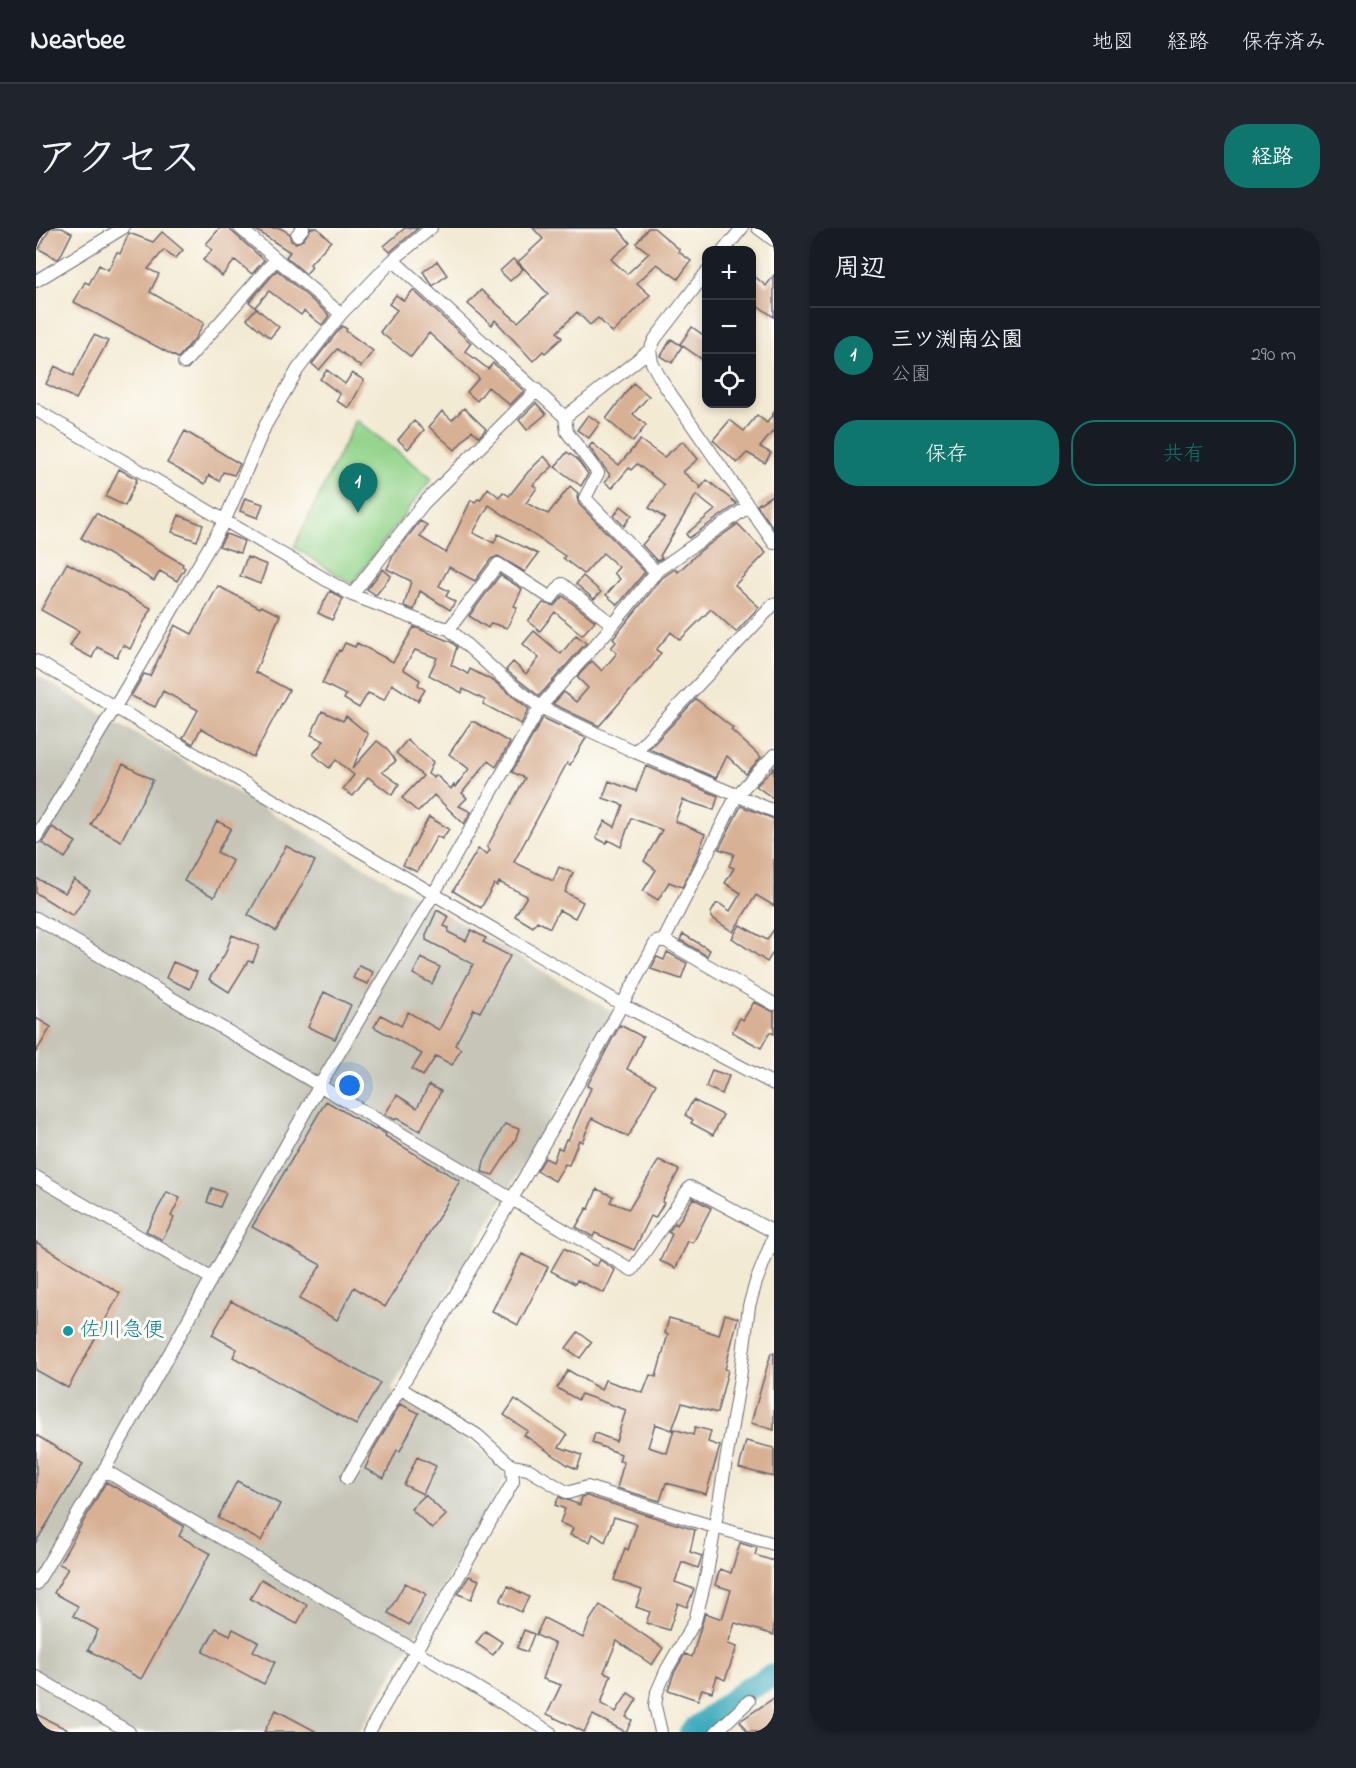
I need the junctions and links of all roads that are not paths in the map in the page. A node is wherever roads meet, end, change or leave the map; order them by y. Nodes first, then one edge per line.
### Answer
1 (123, 228) edge
2 (240, 228) edge
3 (431, 228) edge
4 (742, 228) edge
5 (758, 228) edge
6 (774, 240) edge
7 (727, 246) edge
8 (276, 259) junction
9 (393, 260) junction
10 (702, 278) edge
11 (36, 281) edge
12 (341, 314) junction
13 (650, 350) junction
14 (184, 363) dead end
15 (537, 390) junction
16 (36, 410) edge
17 (565, 417) junction
18 (749, 506) junction
19 (225, 520) junction
20 (774, 543) edge
21 (656, 572) junction
22 (352, 595) junction
23 (774, 604) edge
24 (613, 625) junction
25 (449, 629) junction
26 (36, 661) edge
27 (115, 707) junction
28 (540, 707) junction
29 (635, 752) junction
30 (774, 755) edge
31 (736, 795) junction
32 (774, 811) edge
33 (36, 837) edge
34 (433, 894) junction
35 (36, 918) edge
36 (664, 940) junction
37 (774, 1004) edge
38 (622, 1005) junction
39 (774, 1084) edge
40 (320, 1085) junction
41 (36, 1177) edge
42 (512, 1198) junction
43 (774, 1234) edge
44 (211, 1278) junction
45 (400, 1388) junction
46 (512, 1466) junction
47 (104, 1470) junction
48 (347, 1478) dead end
49 (714, 1527) junction
50 (774, 1544) edge
51 (36, 1584) edge
52 (416, 1651) junction
53 (36, 1677) edge
54 (749, 1701) dead end
55 (129, 1732) edge
56 (369, 1732) edge
57 (550, 1732) edge
58 (662, 1732) edge
59 (716, 1732) edge

1 - 11 street
2 - 8 street
3 - 9 street
4 - 7 street
5 - 6 street
8 - 12 street
8 - 14 street
9 - 12 street
9 - 15 street
10 - 13 street
12 - 19 street
13 - 17 street
13 - 18 street
15 - 17 street
15 - 22 street
16 - 19 street
17 - 21 street
18 - 20 street
18 - 21 street
19 - 22 street
19 - 27 street
21 - 24 street
22 - 25 street
23 - 29 street
24 - 25 street
24 - 28 street
25 - 28 street
26 - 27 street
27 - 33 street
27 - 34 street
28 - 29 street
28 - 34 street
29 - 31 street
30 - 31 street
31 - 32 street
31 - 36 street
34 - 38 street
34 - 40 street
35 - 40 street
36 - 37 street
36 - 38 street
38 - 39 street
38 - 42 street
40 - 42 street
40 - 44 street
41 - 44 street
42 - 43 street
42 - 45 street
43 - 49 street
44 - 47 street
45 - 46 street
45 - 48 street
46 - 49 street
46 - 52 street
47 - 51 street
47 - 52 street
49 - 50 street
49 - 58 street
52 - 56 street
52 - 57 street
53 - 55 street
54 - 59 street

